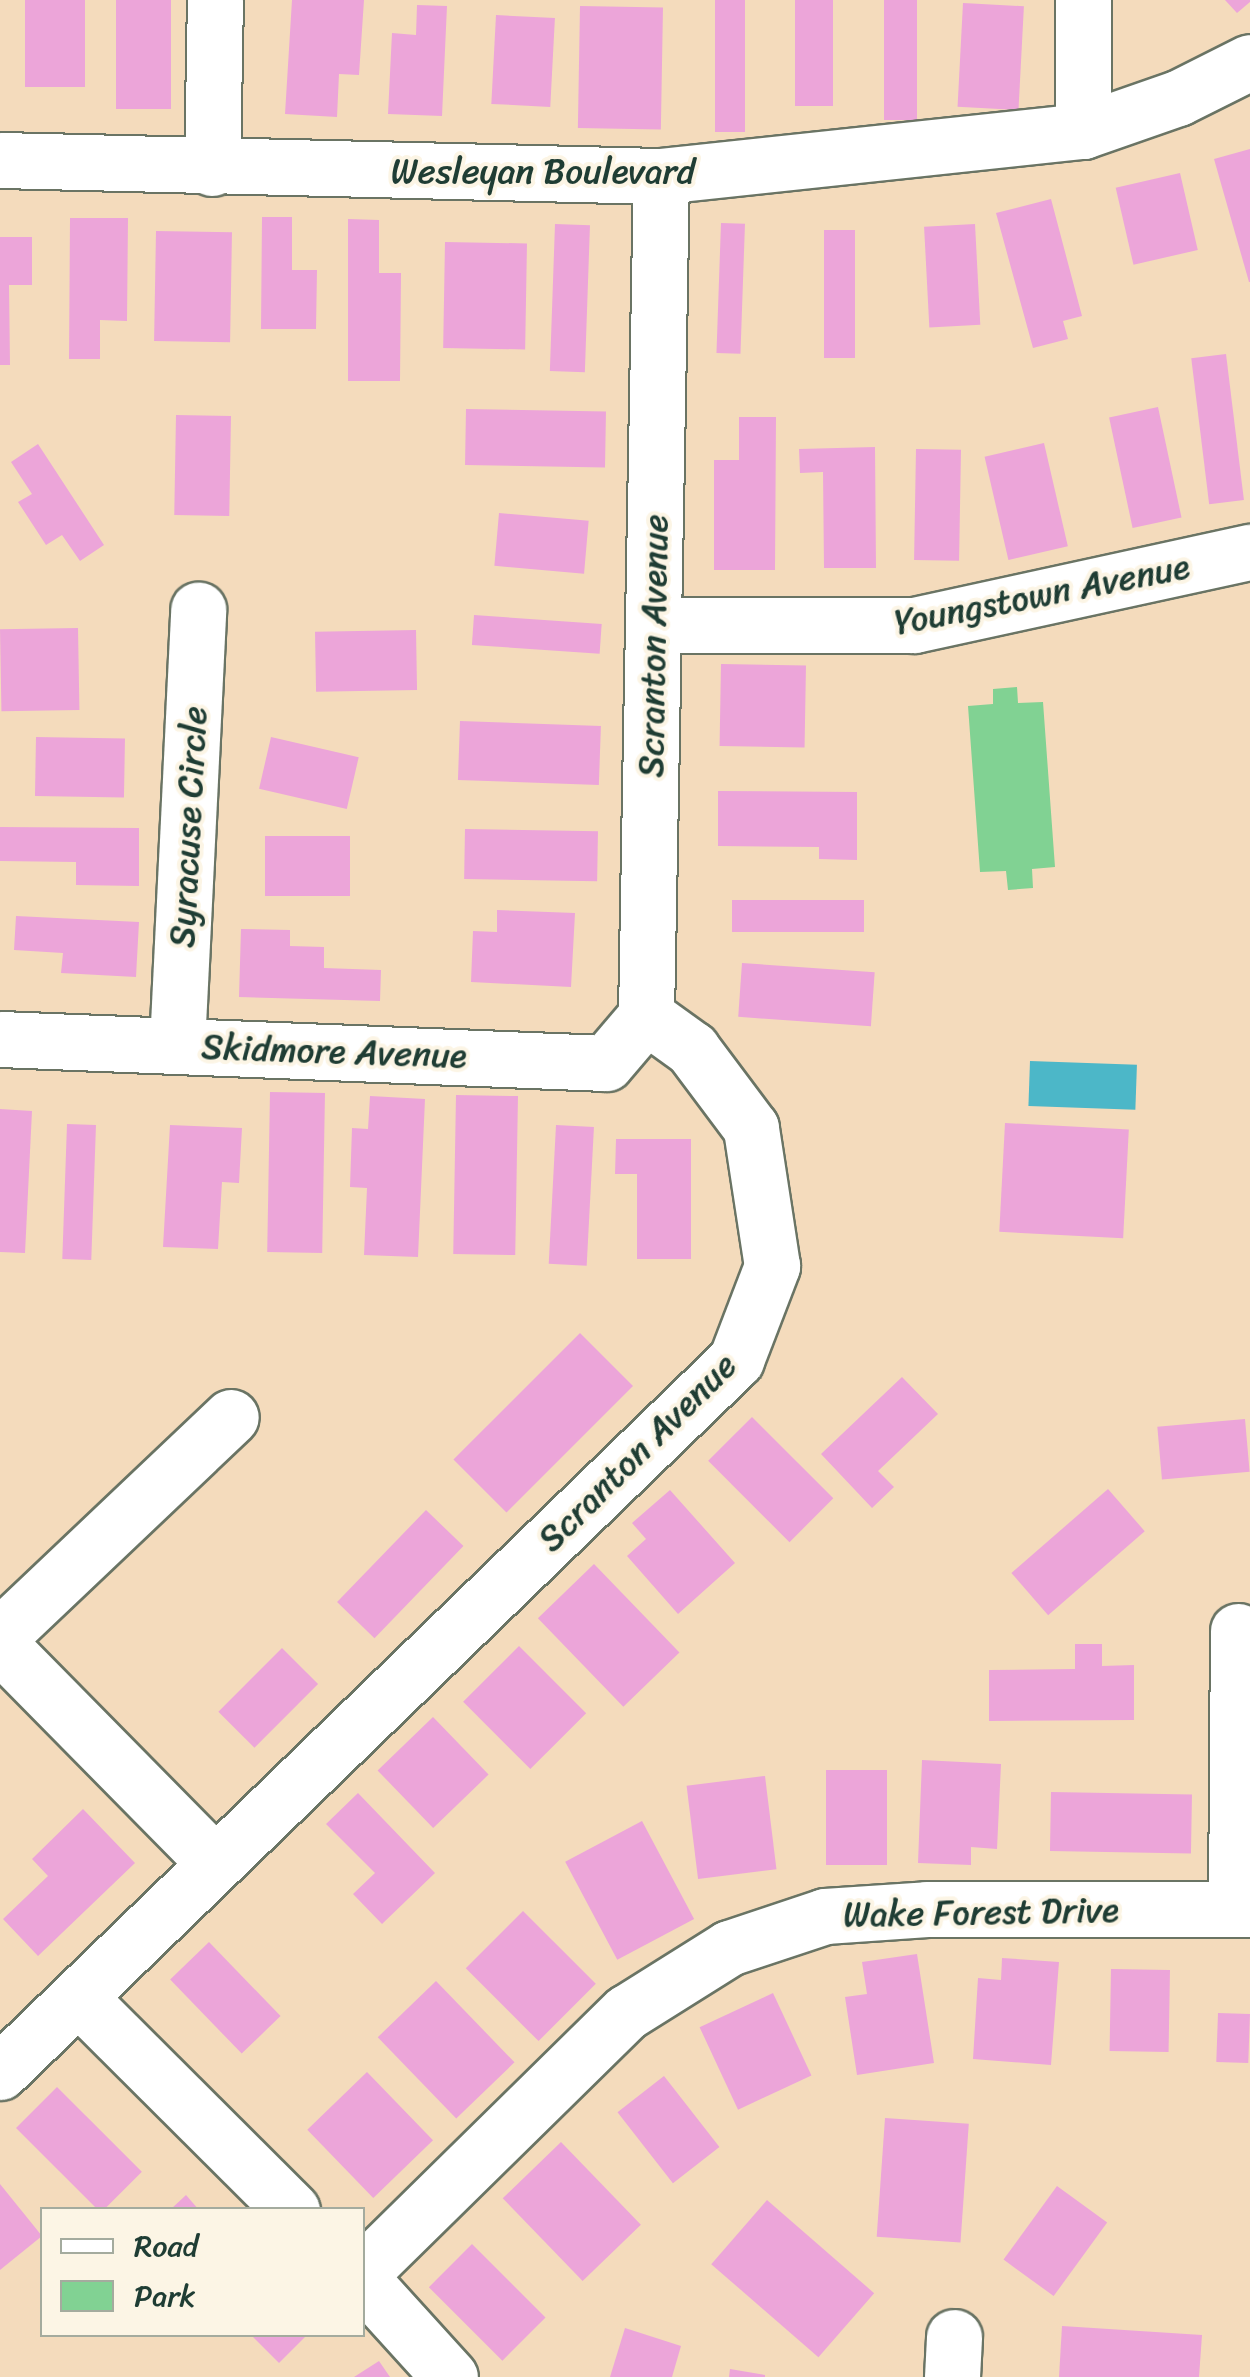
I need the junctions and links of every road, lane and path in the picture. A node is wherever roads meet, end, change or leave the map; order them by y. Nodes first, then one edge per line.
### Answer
1 (214, 0) edge
2 (1083, 0) edge
3 (1250, 62) edge
4 (1083, 130) junction
5 (0, 160) edge
6 (212, 168) junction
7 (661, 176) junction
8 (1250, 552) edge
9 (198, 610) dead end
10 (653, 625) junction
11 (646, 1016) junction
12 (0, 1038) edge
13 (177, 1045) junction
14 (231, 1417) dead end
15 (1238, 1631) dead end
16 (0, 1636) edge
17 (0, 1645) edge
18 (216, 1862) junction
19 (1243, 1908) edge
20 (80, 1999) junction
21 (0, 2072) edge
22 (289, 2207) edge
23 (365, 2273) edge
24 (365, 2279) edge
25 (450, 2377) edge

1 - 6 street
2 - 4 street
3 - 4 street, Wesleyan Boulevard
4 - 7 street, Wesleyan Boulevard
5 - 6 street, Wesleyan Boulevard
6 - 7 street, Wesleyan Boulevard
7 - 10 street, Scranton Avenue
8 - 10 street, Youngstown Avenue
9 - 13 street, Syracuse Circle
10 - 11 street, Scranton Avenue
11 - 13 street, Skidmore Avenue
11 - 18 street, Scranton Avenue
12 - 13 street, Skidmore Avenue
14 - 16 street
15 - 19 street
17 - 18 street
18 - 20 street, Scranton Avenue
19 - 23 street, Wake Forest Drive
20 - 21 street, Scranton Avenue
20 - 22 street
24 - 25 street

